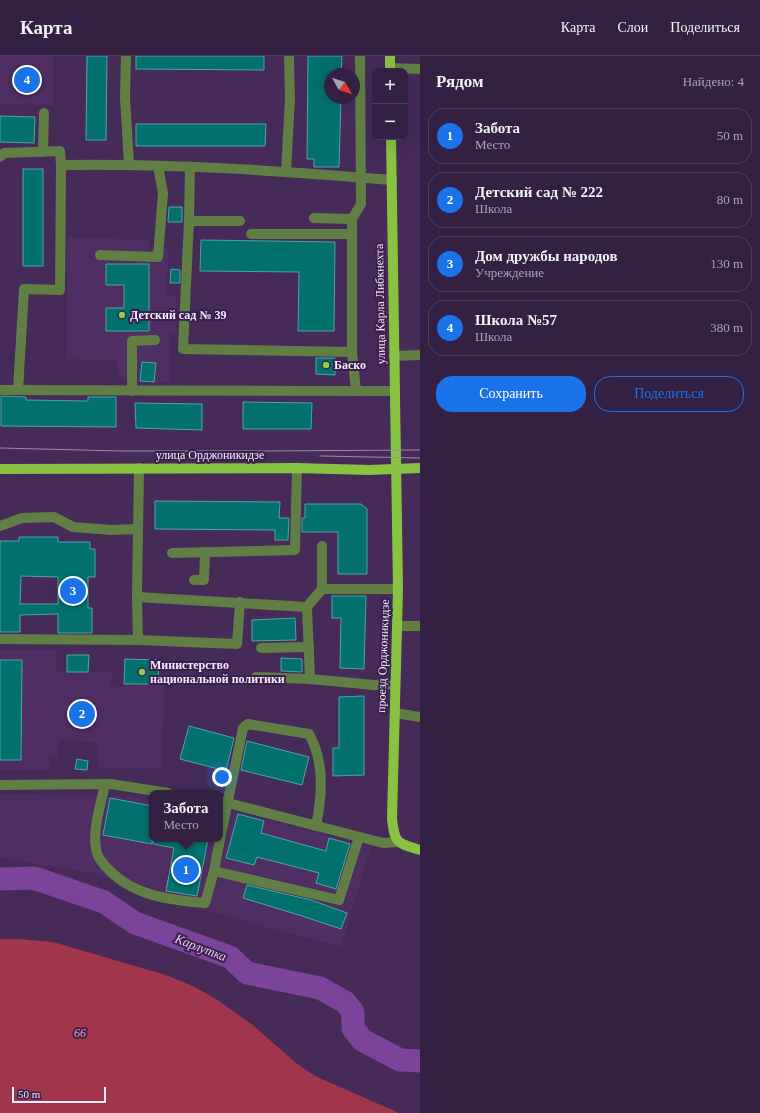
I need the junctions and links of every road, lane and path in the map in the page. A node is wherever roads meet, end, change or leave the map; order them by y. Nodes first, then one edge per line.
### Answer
1 (126, 56) edge
2 (289, 56) edge
3 (360, 56) edge
4 (390, 56) edge
5 (390, 68) edge
6 (408, 69) edge
7 (420, 69) edge
8 (44, 113) dead end
9 (391, 140) edge
10 (43, 152) junction
11 (0, 157) edge
12 (129, 164) junction
13 (61, 165) junction
14 (158, 166) junction
15 (190, 167) junction
16 (286, 171) junction
17 (361, 177) junction
18 (392, 180) junction
19 (314, 218) dead end
20 (352, 219) junction
21 (189, 221) junction
22 (240, 221) dead end
23 (251, 234) dead end
24 (352, 234) junction
25 (100, 255) dead end
26 (155, 340) dead end
27 (352, 352) junction
28 (420, 355) edge
29 (394, 356) junction
30 (0, 390) edge
31 (18, 390) junction
32 (132, 391) junction
33 (356, 391) junction
34 (395, 391) junction
35 (139, 468) junction
36 (297, 468) junction
37 (420, 468) edge
38 (0, 469) edge
39 (396, 470) junction
40 (0, 526) edge
41 (137, 529) junction
42 (322, 546) dead end
43 (172, 552) dead end
44 (205, 552) junction
45 (194, 580) dead end
46 (322, 589) junction
47 (398, 589) junction
48 (137, 597) junction
49 (240, 602) junction
50 (307, 607) junction
51 (397, 626) junction
52 (420, 626) edge
53 (0, 639) edge
54 (138, 640) junction
55 (309, 647) junction
56 (261, 648) dead end
57 (256, 677) dead end
58 (310, 679) junction
59 (395, 684) junction
60 (394, 713) junction
61 (420, 717) edge
62 (105, 784) junction
63 (0, 785) edge
64 (149, 790) edge
65 (224, 802) edge
66 (316, 826) junction
67 (359, 837) junction
68 (219, 842) edge
69 (398, 842) junction
70 (420, 850) edge
71 (214, 871) junction

1 - 12 lane
2 - 16 lane
3 - 17 lane
4 - 5 main road
6 - 7 lane
8 - 10 lane
9 - 18 main road, улица Карла Либкнехта
10 - 11 lane
10 - 13 lane
12 - 13 lane
12 - 14 lane
13 - 31 lane
14 - 15 lane
14 - 25 lane
15 - 16 lane
15 - 21 lane
16 - 17 lane
17 - 18 lane
17 - 20 lane
18 - 29 main road, улица Карла Либкнехта
19 - 20 lane
20 - 24 lane
21 - 22 lane
21 - 27 lane
23 - 24 lane
24 - 27 lane
26 - 32 lane
27 - 33 lane
28 - 29 lane
29 - 34 main road, улица Карла Либкнехта
30 - 31 lane
31 - 32 lane
32 - 33 lane
33 - 34 lane
34 - 39 main road, улица Карла Либкнехта
35 - 36 main road, улица Орджоникидзе
35 - 38 main road, улица Орджоникидзе
35 - 41 lane
36 - 39 main road, улица Орджоникидзе
36 - 44 lane
37 - 39 main road, улица Орджоникидзе
39 - 47 main road, проезд Орджоникидзе
40 - 41 lane
41 - 48 lane
42 - 46 lane
43 - 44 lane
44 - 45 lane
46 - 47 lane
46 - 50 lane
47 - 51 main road, проезд Орджоникидзе
48 - 49 lane
48 - 54 lane
49 - 50 lane
49 - 54 lane
50 - 55 lane
51 - 52 lane
51 - 59 main road, проезд Орджоникидзе
53 - 54 lane
55 - 56 lane
55 - 58 lane
57 - 58 lane
58 - 59 lane
59 - 60 main road, проезд Орджоникидзе
60 - 61 lane
60 - 69 main road, проезд Орджоникидзе
62 - 63 lane
62 - 64 lane
62 - 71 lane
65 - 66 lane
65 - 66 lane
66 - 67 lane
67 - 69 lane
67 - 71 lane
68 - 71 lane
69 - 70 main road

